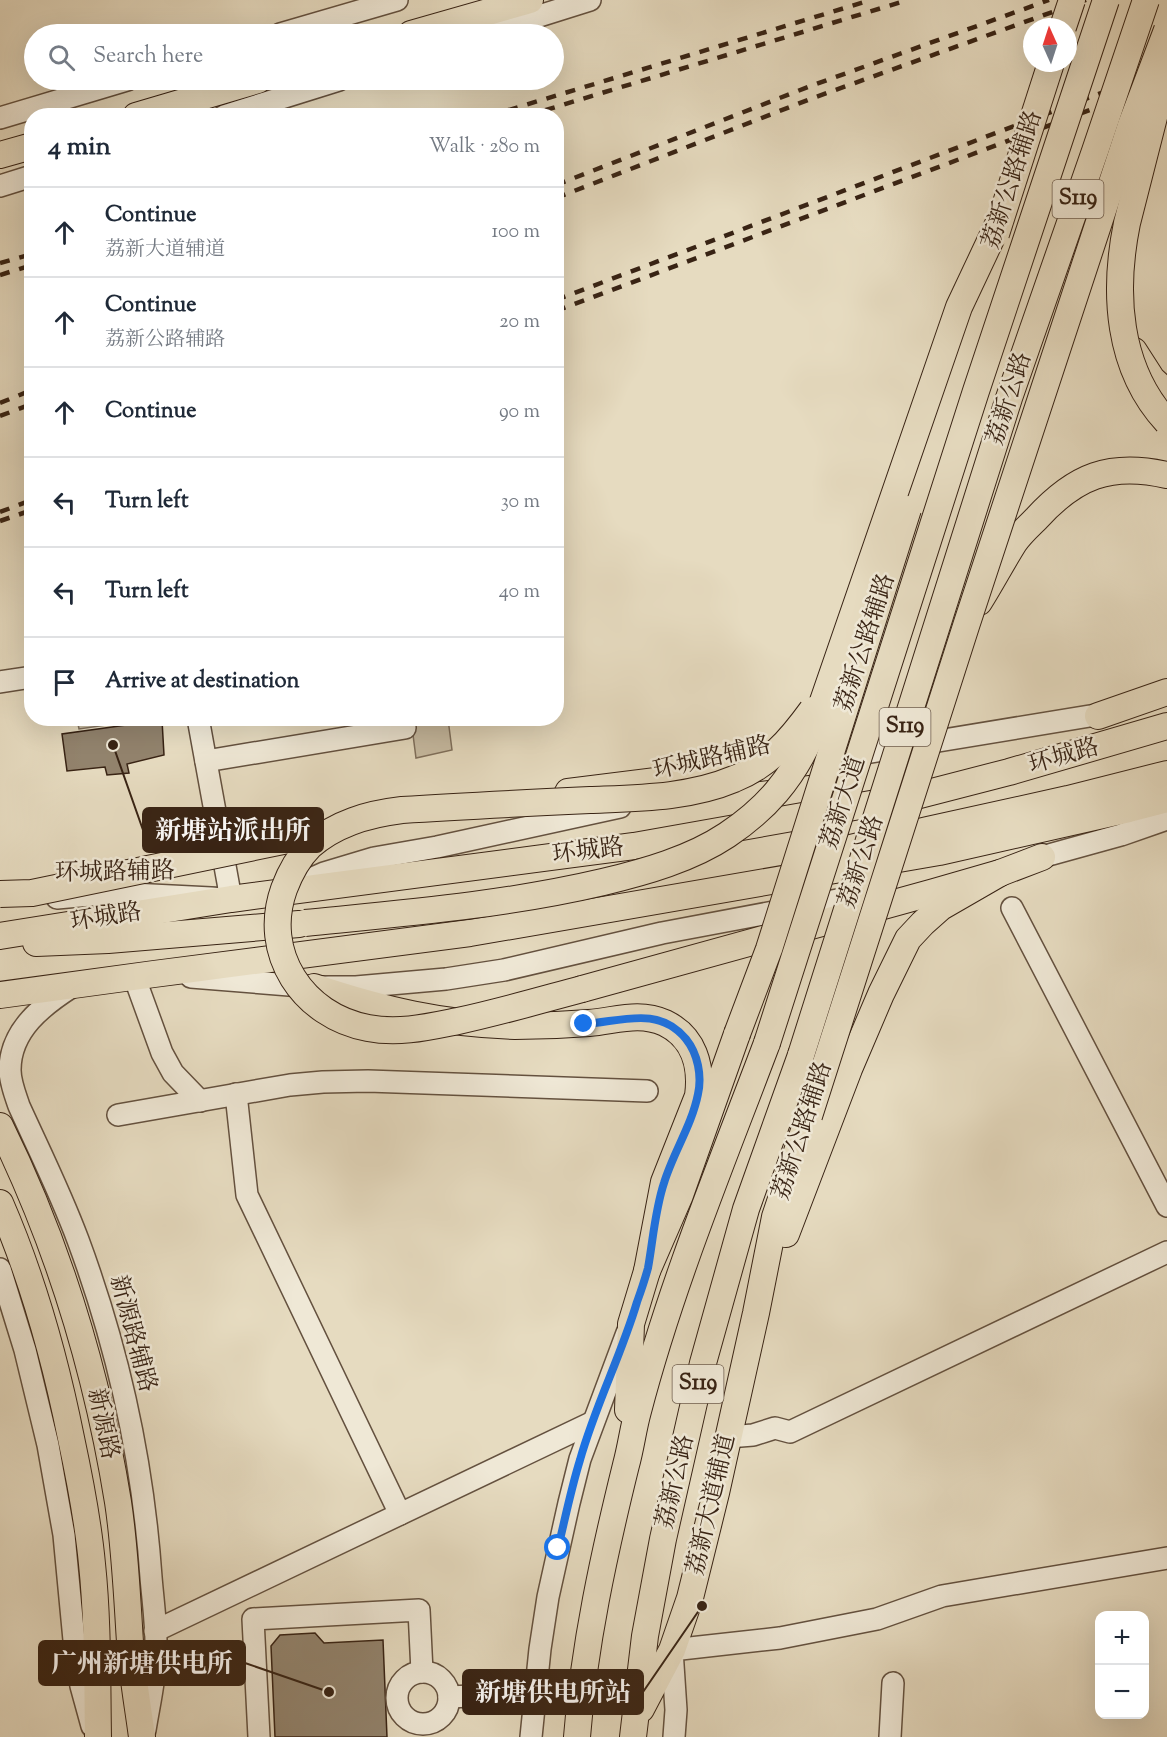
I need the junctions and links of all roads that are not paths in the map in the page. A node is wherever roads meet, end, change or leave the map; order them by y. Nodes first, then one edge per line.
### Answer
1 (397, 0) edge
2 (531, 0) edge
3 (590, 0) edge
4 (1072, 0) edge
5 (1106, 0) edge
6 (1146, 0) edge
7 (1066, 18) edge
8 (314, 24) edge
9 (446, 24) edge
10 (514, 24) edge
11 (1167, 30) edge
12 (1167, 67) edge
13 (1048, 72) edge
14 (94, 90) edge
15 (224, 90) edge
16 (307, 90) edge
17 (33, 108) edge
18 (163, 108) edge
19 (250, 108) edge
20 (24, 111) edge
21 (0, 118) edge
22 (24, 148) edge
23 (0, 155) edge
24 (24, 178) edge
25 (0, 186) edge
26 (1000, 220) junction
27 (1121, 322) junction
28 (976, 391) joint
29 (1167, 393) edge
30 (1167, 422) edge
31 (1167, 475) edge
32 (967, 623) junction
33 (24, 678) edge
34 (0, 682) edge
35 (829, 682) junction
36 (1167, 692) edge
37 (1167, 701) edge
38 (1098, 716) junction
39 (199, 726) edge
40 (405, 726) edge
41 (1167, 726) edge
42 (206, 761) junction
43 (815, 761) junction
44 (1167, 774) edge
45 (1167, 799) edge
46 (1167, 819) edge
47 (1042, 857) junction
48 (1000, 873) junction
49 (704, 893) junction
50 (0, 894) edge
51 (275, 894) junction
52 (231, 899) junction
53 (0, 906) edge
54 (1012, 908) dead end
55 (0, 936) edge
56 (0, 944) edge
57 (144, 975) junction
58 (76, 984) junction
59 (314, 987) junction
60 (0, 995) edge
61 (737, 1034) junction
62 (647, 1091) dead end
63 (236, 1094) junction
64 (200, 1101) junction
65 (118, 1115) dead end
66 (0, 1126) edge
67 (715, 1177) junction
68 (0, 1203) edge
69 (1167, 1206) edge
70 (1167, 1252) edge
71 (0, 1269) edge
72 (647, 1271) junction
73 (756, 1313) junction
74 (631, 1324) junction
75 (593, 1422) junction
76 (728, 1437) junction
77 (627, 1464) junction
78 (400, 1514) junction
79 (1167, 1558) edge
80 (155, 1631) junction
81 (672, 1650) junction
82 (422, 1672) junction
83 (893, 1683) dead end
84 (535, 1693) junction
85 (449, 1696) junction
86 (633, 1730) edge
87 (425, 1731) edge
88 (97, 1737) edge
89 (143, 1737) edge
90 (259, 1737) edge
91 (531, 1737) edge
92 (577, 1737) edge
93 (674, 1737) edge
94 (890, 1737) edge

1 - 8 street
2 - 9 main road
3 - 10 street
4 - 7 main road, bridge
5 - 28 main road, 荔新公路 / S119, bridge
6 - 86 main road, 荔新公路 / S119, bridge
11 - 32 main road, 荔新公路辅路, bridge
12 - 27 main road, bridge
13 - 26 main road, 荔新公路辅路, bridge
14 - 17 street
15 - 18 main road
16 - 19 street
20 - 21 street
22 - 23 main road
24 - 25 street
26 - 35 main road, bridge
26 - 61 main road, 荔新公路辅路, bridge
27 - 29 main road, bridge
27 - 30 main road, bridge
28 - 67 main road, 荔新大道 / S119, bridge
31 - 32 main road, bridge
32 - 73 main road, 荔新公路辅路, bridge
33 - 34 street
35 - 48 main road, bridge
35 - 56 main road, bridge
36 - 38 main road
37 - 38 street, 环城路辅路
38 - 43 street, 环城路辅路
39 - 42 street
40 - 42 street
41 - 51 main road, 环城路
42 - 52 street
43 - 50 main road, bridge
43 - 51 street, 环城路辅路
44 - 49 main road
45 - 49 main road
46 - 47 street
47 - 48 main road
47 - 59 street
48 - 73 main road
49 - 57 main road
51 - 52 main road, 环城路
52 - 53 street, 环城路辅路
52 - 55 main road, 环城路
54 - 69 street
57 - 58 main road
57 - 59 street
57 - 64 street
58 - 60 main road
58 - 80 street, 新源路辅路
59 - 72 main road
61 - 67 main road
61 - 72 main road, 荔新公路辅路
62 - 63 street
63 - 64 street
63 - 78 street
64 - 65 street
66 - 89 main road, 新源路
67 - 77 main road, S119
68 - 88 main road, 新源路
70 - 76 street
71 - 88 street
72 - 74 main road, 荔新公路辅路
73 - 76 main road, 荔新大道辅道
74 - 75 street
74 - 77 main road, 荔新公路辅路
75 - 78 street
75 - 84 street
76 - 81 main road, 荔新大道辅道
77 - 92 main road, S119
78 - 80 street
79 - 81 street
80 - 89 street, 新源路辅路
81 - 86 main road, 荔新大道辅道
81 - 93 street
82 - 85 street
82 - 87 street
82 - 90 street
83 - 94 street
84 - 85 street
84 - 91 street
85 - 87 street

